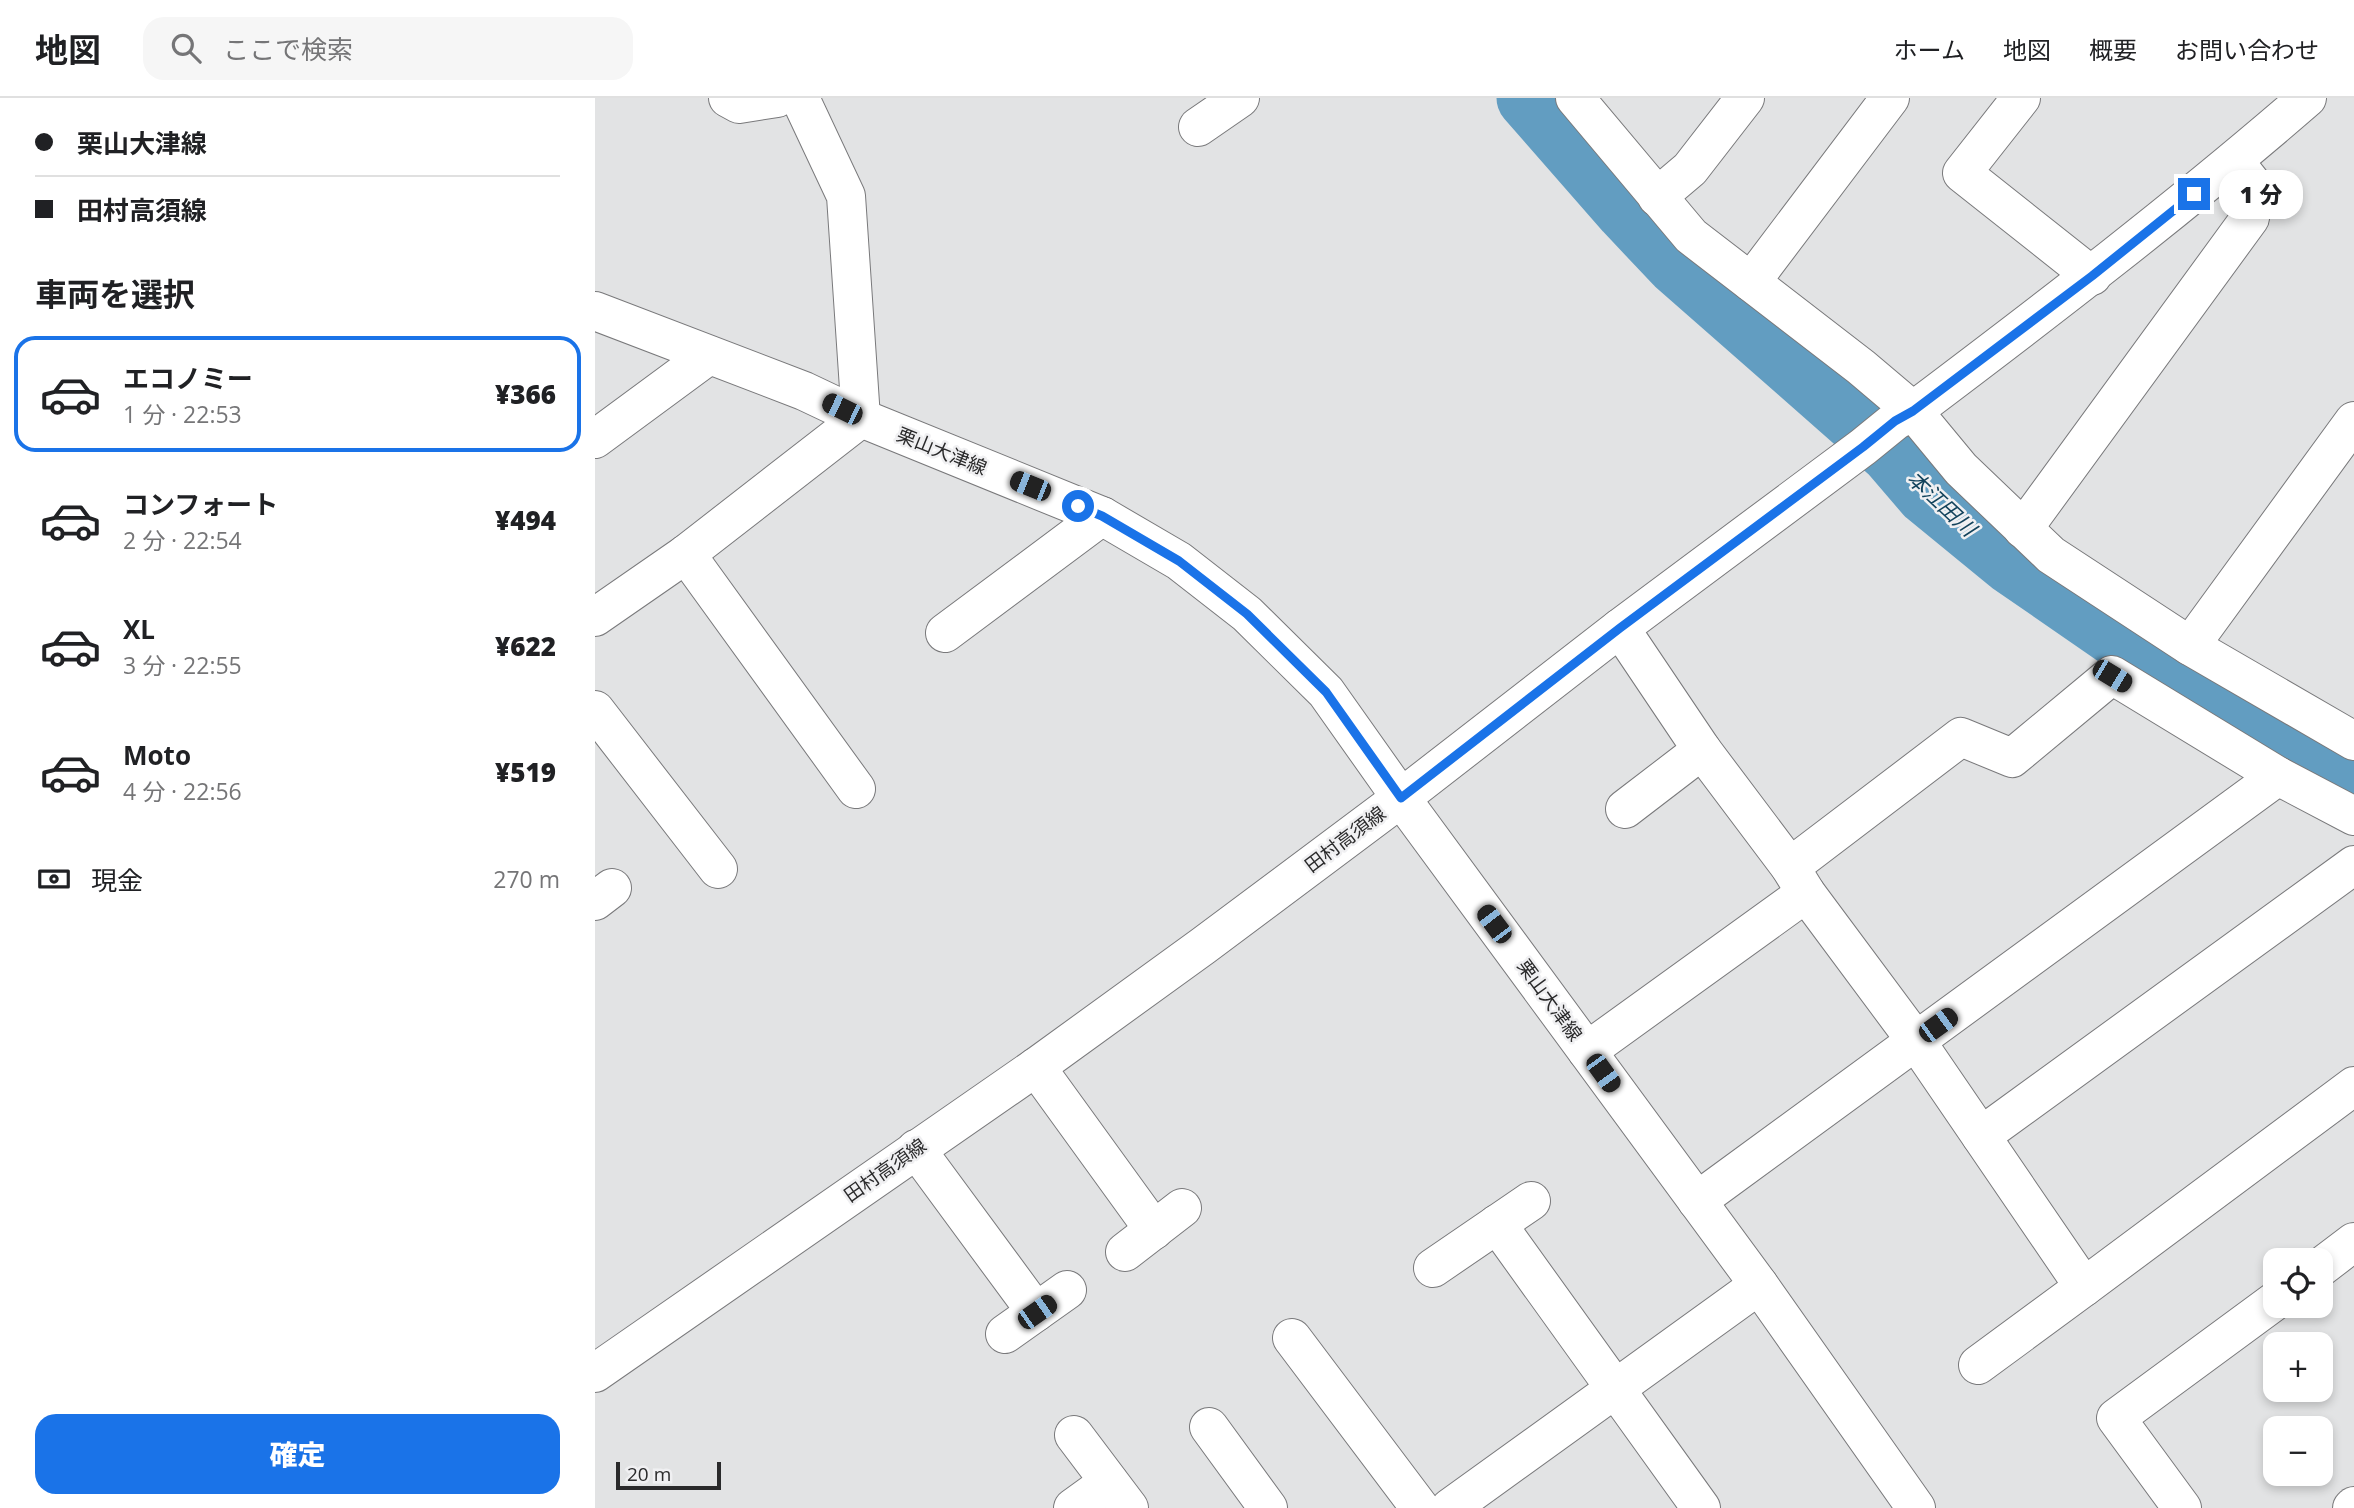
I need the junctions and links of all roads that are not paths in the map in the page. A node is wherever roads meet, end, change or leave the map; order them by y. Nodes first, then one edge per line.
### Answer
1 (728, 98) edge
2 (777, 98) edge
3 (800, 98) edge
4 (1240, 98) edge
5 (1575, 98) edge
6 (1745, 98) edge
7 (1890, 98) edge
8 (2021, 98) edge
9 (2307, 98) edge
10 (1198, 127) dead end
11 (2234, 161) junction
12 (1657, 197) junction
13 (2092, 276) junction
14 (1751, 282) junction
15 (595, 311) edge
16 (709, 355) junction
17 (1904, 416) junction
18 (861, 418) junction
19 (2354, 421) edge
20 (595, 439) edge
21 (1102, 516) junction
22 (2023, 529) junction
23 (686, 554) junction
24 (595, 617) edge
25 (1620, 628) junction
26 (945, 633) dead end
27 (2190, 646) junction
28 (595, 710) edge
29 (2354, 741) edge
30 (1702, 750) junction
31 (2278, 776) junction
32 (856, 789) dead end
33 (1401, 798) junction
34 (1625, 809) dead end
35 (2354, 816) edge
36 (2354, 865) edge
37 (718, 869) dead end
38 (1798, 880) junction
39 (1916, 1041) junction
40 (1587, 1051) junction
41 (1036, 1067) junction
42 (2348, 1103) edge
43 (1981, 1136) junction
44 (916, 1149) junction
45 (1531, 1201) dead end
46 (1697, 1201) junction
47 (1497, 1224) junction
48 (1154, 1230) dead end
49 (2354, 1242) edge
50 (2333, 1258) edge
51 (1433, 1268) dead end
52 (1759, 1285) junction
53 (2084, 1287) junction
54 (2263, 1310) edge
55 (1005, 1334) dead end
56 (1292, 1338) dead end
57 (1978, 1365) dead end
58 (595, 1373) edge
59 (1615, 1390) junction
60 (1209, 1427) dead end
61 (1074, 1435) dead end
62 (1119, 1495) edge
63 (1073, 1508) edge
64 (1268, 1508) edge
65 (1420, 1508) edge
66 (1450, 1508) edge
67 (1701, 1508) edge
68 (1916, 1508) edge
69 (2182, 1508) edge

1 - 2 street
3 - 18 street
4 - 10 street
5 - 12 street
6 - 12 street
7 - 14 street
8 - 13 street
9 - 11 street, 田村高須線
11 - 13 street, 田村高須線
11 - 22 street
12 - 14 street
13 - 17 street, 田村高須線
14 - 17 street
15 - 16 street, 栗山大津線
16 - 18 street, 栗山大津線
16 - 20 street
17 - 22 street
17 - 25 street, 田村高須線
18 - 21 street, 栗山大津線
18 - 23 street
19 - 27 street
21 - 26 street
21 - 33 street, 栗山大津線
22 - 27 street
23 - 24 street
23 - 32 street
25 - 30 street
25 - 33 street, 田村高須線
27 - 29 street
28 - 37 street
30 - 34 street
30 - 38 street
31 - 35 street
31 - 38 street
31 - 39 street
33 - 40 street, 栗山大津線
33 - 41 street, 田村高須線
36 - 43 street
38 - 39 street
38 - 40 street
39 - 43 street
39 - 46 street
40 - 46 street, 栗山大津線
41 - 44 street, 田村高須線
41 - 48 street
42 - 53 street
43 - 53 street
44 - 55 street
44 - 58 street, 田村高須線
45 - 47 street
46 - 52 street, 栗山大津線
47 - 51 street
47 - 59 street
49 - 50 street
52 - 59 street
52 - 68 street, 栗山大津線
53 - 57 street
54 - 69 street
56 - 65 street
59 - 66 street
59 - 67 street
60 - 64 street
61 - 62 street
62 - 63 street

